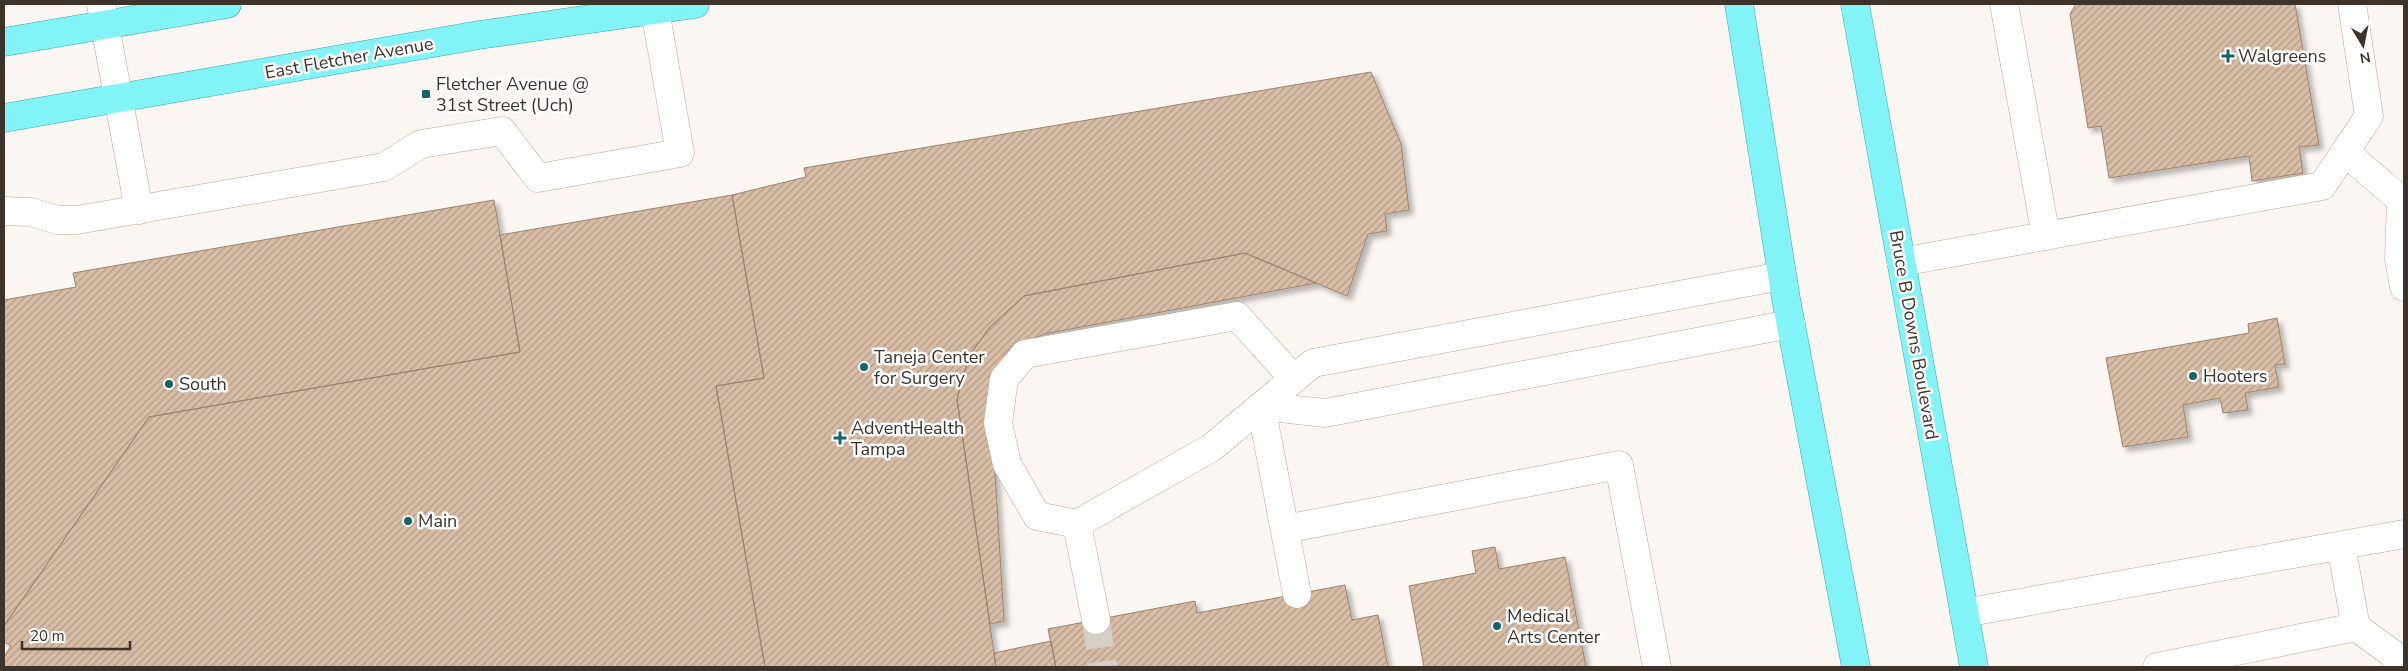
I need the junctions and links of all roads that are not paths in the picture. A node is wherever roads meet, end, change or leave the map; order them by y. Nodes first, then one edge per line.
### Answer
1 (227, 4) edge
2 (695, 4) edge
3 (1739, 4) edge
4 (1855, 4) edge
5 (2004, 4) edge
6 (2352, 4) edge
7 (655, 10) junction
8 (103, 14) edge
9 (4, 42) edge
10 (118, 98) junction
11 (4, 118) edge
12 (2345, 152) junction
13 (2403, 198) edge
14 (139, 210) junction
15 (4, 211) edge
16 (2046, 236) junction
17 (1901, 262) junction
18 (1782, 276) junction
19 (2404, 287) edge
20 (1791, 324) junction
21 (1294, 379) junction
22 (1261, 406) junction
23 (1077, 524) junction
24 (1285, 528) junction
25 (2404, 534) edge
26 (2341, 546) junction
27 (1298, 594) dead end
28 (1964, 613) junction
29 (1096, 620) tunnel mouth
30 (2356, 627) junction
31 (1657, 667) edge
32 (1856, 667) edge
33 (1974, 667) edge
34 (2157, 667) edge
35 (2400, 667) edge

1 - 8 main road
2 - 7 main road, East Fletcher Avenue
3 - 18 main road
4 - 17 main road, Bruce B Downs Boulevard
5 - 16 lane
6 - 12 lane
7 - 10 main road, East Fletcher Avenue
7 - 14 lane
8 - 9 main road
8 - 10 lane
10 - 11 main road, East Fletcher Avenue
10 - 14 lane
12 - 13 lane
12 - 16 lane
13 - 19 lane
14 - 15 lane
16 - 17 lane
17 - 28 main road, Bruce B Downs Boulevard
18 - 20 main road
18 - 21 lane
20 - 22 lane
20 - 32 main road
21 - 22 lane
21 - 23 lane
22 - 23 lane
22 - 24 lane
23 - 29 lane
24 - 27 lane
24 - 31 lane
25 - 26 lane
26 - 28 lane
26 - 30 lane
28 - 33 main road, Bruce B Downs Boulevard
30 - 34 lane
30 - 35 lane

